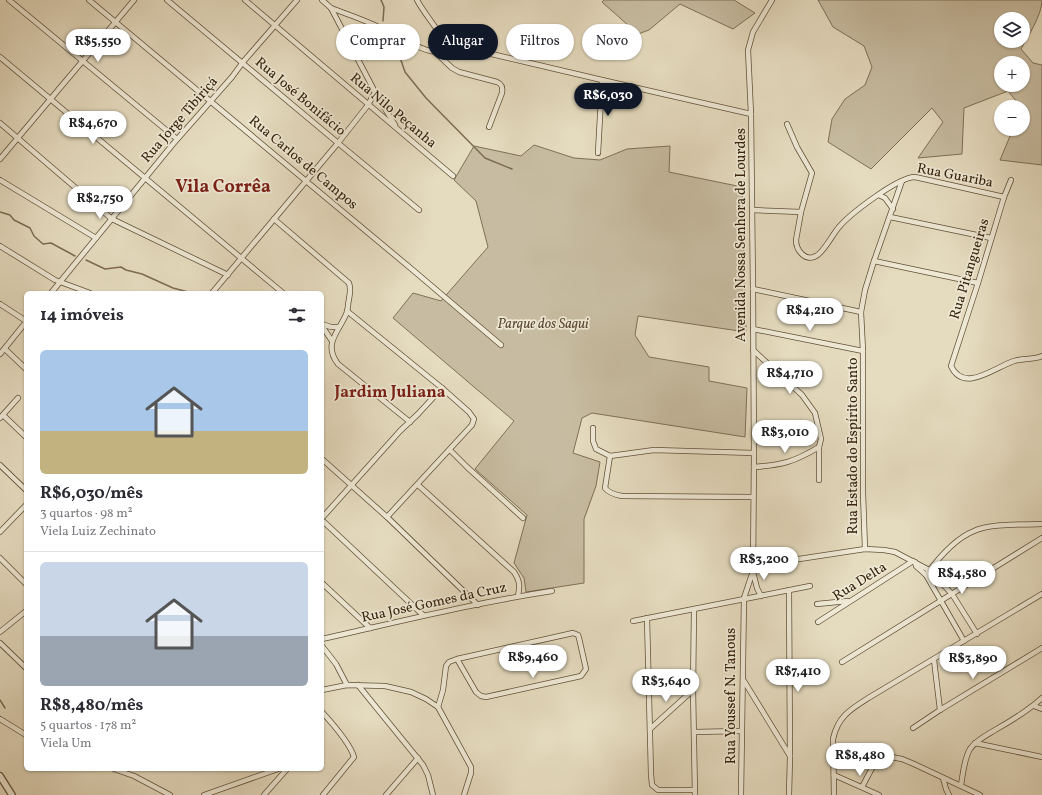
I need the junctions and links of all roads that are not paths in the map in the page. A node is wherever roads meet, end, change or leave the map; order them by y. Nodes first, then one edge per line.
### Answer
1 (9, 0) edge
2 (89, 0) edge
3 (134, 0) edge
4 (167, 0) edge
5 (245, 0) edge
6 (296, 0) edge
7 (322, 0) edge
8 (772, 0) edge
9 (418, 1) edge
10 (331, 8) junction
11 (115, 22) junction
12 (433, 24) edge
13 (276, 25) junction
14 (428, 51) edge
15 (498, 55) edge
16 (0, 57) edge
17 (444, 60) edge
18 (83, 61) junction
19 (243, 62) junction
20 (602, 80) junction
21 (375, 92) junction
22 (51, 99) junction
23 (211, 101) junction
24 (368, 105) junction
25 (751, 114) junction
26 (0, 123) edge
27 (787, 124) dead end
28 (489, 126) dead end
29 (398, 130) junction
30 (18, 138) junction
31 (177, 139) junction
32 (338, 143) junction
33 (598, 153) dead end
34 (0, 160) edge
35 (453, 176) dead end
36 (146, 178) junction
37 (0, 180) edge
38 (1012, 180) dead end
39 (305, 181) junction
40 (902, 181) junction
41 (879, 195) junction
42 (1004, 197) junction
43 (893, 209) junction
44 (419, 210) dead end
45 (752, 210) junction
46 (801, 212) junction
47 (890, 217) junction
48 (112, 219) junction
49 (274, 219) junction
50 (96, 238) junction
51 (991, 238) junction
52 (0, 246) edge
53 (242, 258) junction
54 (874, 261) junction
55 (228, 275) junction
56 (60, 282) junction
57 (978, 283) junction
58 (753, 289) junction
59 (53, 291) edge
60 (85, 291) edge
61 (214, 291) edge
62 (281, 291) edge
63 (0, 304) edge
64 (347, 311) junction
65 (861, 312) junction
66 (24, 320) edge
67 (24, 324) edge
68 (324, 325) edge
69 (338, 327) junction
70 (324, 328) edge
71 (753, 330) junction
72 (332, 341) junction
73 (501, 345) dead end
74 (5, 349) junction
75 (753, 350) junction
76 (864, 351) junction
77 (0, 354) edge
78 (1042, 356) edge
79 (24, 367) edge
80 (442, 388) junction
81 (18, 398) dead end
82 (1, 417) edge
83 (410, 422) junction
84 (593, 428) dead end
85 (24, 435) edge
86 (819, 447) junction
87 (450, 450) junction
88 (754, 453) junction
89 (610, 456) junction
90 (324, 461) edge
91 (0, 465) edge
92 (754, 467) junction
93 (819, 480) dead end
94 (418, 485) junction
95 (351, 486) junction
96 (24, 488) edge
97 (753, 497) junction
98 (24, 507) edge
99 (387, 518) junction
100 (523, 518) dead end
101 (324, 519) edge
102 (324, 521) edge
103 (1042, 524) edge
104 (0, 532) edge
105 (1042, 538) edge
106 (865, 549) junction
107 (0, 558) edge
108 (914, 562) junction
109 (753, 566) junction
110 (930, 570) junction
111 (753, 572) junction
112 (926, 575) junction
113 (24, 582) edge
114 (324, 585) edge
115 (810, 586) dead end
116 (789, 590) junction
117 (552, 591) dead end
118 (952, 594) junction
119 (1042, 594) edge
120 (518, 596) junction
121 (761, 596) junction
122 (744, 598) junction
123 (850, 601) junction
124 (940, 601) junction
125 (817, 604) dead end
126 (478, 605) junction
127 (694, 609) junction
128 (24, 614) edge
129 (423, 615) junction
130 (647, 618) junction
131 (633, 621) dead end
132 (818, 622) dead end
133 (370, 628) junction
134 (0, 632) edge
135 (977, 634) junction
136 (324, 639) edge
137 (964, 641) junction
138 (0, 643) edge
139 (1042, 648) edge
140 (324, 649) edge
141 (457, 659) junction
142 (934, 660) junction
143 (842, 662) dead end
144 (24, 666) edge
145 (744, 681) junction
146 (358, 684) junction
147 (347, 685) junction
148 (324, 690) edge
149 (693, 690) junction
150 (1042, 698) edge
151 (1034, 706) junction
152 (438, 707) junction
153 (1042, 709) edge
154 (940, 710) junction
155 (324, 714) edge
156 (0, 719) edge
157 (913, 728) dead end
158 (650, 729) junction
159 (742, 731) junction
160 (694, 732) junction
161 (24, 734) edge
162 (975, 743) junction
163 (832, 746) junction
164 (879, 755) junction
165 (790, 757) junction
166 (1042, 757) edge
167 (418, 758) junction
168 (123, 771) edge
169 (272, 771) edge
170 (284, 771) edge
171 (834, 775) junction
172 (0, 776) edge
173 (943, 778) junction
174 (961, 785) junction
175 (862, 787) junction
176 (695, 793) edge
177 (12, 795) edge
178 (170, 795) edge
179 (204, 795) edge
180 (264, 795) edge
181 (323, 795) edge
182 (386, 795) edge
183 (433, 795) edge
184 (464, 795) edge
185 (741, 795) edge
186 (789, 795) edge
187 (834, 795) edge
188 (879, 795) edge
189 (949, 795) edge
190 (980, 795) edge

1 - 18 street
2 - 11 street, Rua Carlos de Campos
3 - 11 street
4 - 19 street, Rua José Bonifácio
5 - 13 street, Rua Nilo Peçanha
6 - 13 street, Rua Jorge Tibiriçá
7 - 10 street
8 - 25 street, Avenida Nossa Senhora de Lourdes
9 - 12 street
10 - 14 street
10 - 21 street
11 - 18 street
11 - 23 street, Rua Carlos de Campos
13 - 19 street, Rua Jorge Tibiriçá
13 - 24 street, Rua Nilo Peçanha
15 - 20 street
16 - 22 street
17 - 28 street
18 - 22 street
18 - 31 street
19 - 23 street, Rua Jorge Tibiriçá
19 - 32 street, Rua José Bonifácio
20 - 25 street
20 - 33 street
21 - 24 street
21 - 29 street
22 - 30 street
22 - 36 street
23 - 31 street, Rua Jorge Tibiriçá
23 - 39 street, Rua Carlos de Campos
24 - 29 street, Rua Nilo Peçanha
24 - 32 street
25 - 45 street, Avenida Nossa Senhora de Lourdes
26 - 30 street
27 - 46 street
29 - 35 street, Rua Nilo Peçanha
30 - 34 street
30 - 48 street
31 - 36 street, Rua Jorge Tibiriçá
32 - 39 street
32 - 44 street, Rua José Bonifácio
36 - 48 street, Rua Jorge Tibiriçá
36 - 53 street
37 - 50 street
38 - 42 street, Rua Pitangueiras
39 - 49 street
39 - 73 street, Rua Carlos de Campos
40 - 41 street
40 - 42 street, Rua Guariba
40 - 43 street, Rua Estado do Espírito Santo
41 - 43 street
41 - 46 street
42 - 51 street, Rua Pitangueiras
43 - 47 street, Rua Estado do Espírito Santo
45 - 46 street
45 - 58 street, Avenida Nossa Senhora de Lourdes
47 - 51 street
47 - 54 street, Rua Estado do Espírito Santo
48 - 50 street, Rua Jorge Tibiriçá
48 - 55 street
49 - 53 street
49 - 64 street
50 - 56 street, Rua Jorge Tibiriçá
51 - 57 street, Rua Pitangueiras
52 - 56 street
53 - 55 street
53 - 62 street
54 - 57 street
54 - 65 street, Rua Estado do Espírito Santo
55 - 61 street
56 - 59 street, Rua Jorge Tibiriçá
56 - 60 street
57 - 78 street, Rua Pitangueiras
58 - 65 street
58 - 71 street, Avenida Nossa Senhora de Lourdes
63 - 66 street
64 - 69 street
64 - 80 street
65 - 76 street, Rua Estado do Espírito Santo
67 - 74 street
68 - 69 street
69 - 72 street
70 - 72 street
71 - 75 street, Avenida Nossa Senhora de Lourdes
71 - 76 street
72 - 83 street
74 - 77 street
74 - 79 street
75 - 86 street
75 - 88 street, Avenida Nossa Senhora de Lourdes
76 - 106 street, Rua Estado do Espírito Santo
80 - 83 street
80 - 87 street
81 - 82 street
82 - 85 street
83 - 95 street
84 - 89 street
86 - 92 street
86 - 93 street
87 - 94 street
87 - 100 street
88 - 89 street
88 - 92 street, Avenida Nossa Senhora de Lourdes
89 - 97 street
90 - 95 street
91 - 96 street
92 - 97 street, Avenida Nossa Senhora de Lourdes
94 - 99 street
94 - 120 street
95 - 99 street
95 - 101 street
97 - 109 street, Avenida Nossa Senhora de Lourdes
98 - 104 street
99 - 126 street
102 - 129 street
103 - 110 street
105 - 118 street
106 - 108 street
106 - 109 street
107 - 113 street
108 - 110 street
108 - 112 street
108 - 123 street, Rua Delta
109 - 111 street, Avenida Nossa Senhora de Lourdes
110 - 112 street
110 - 118 street
111 - 121 street
111 - 122 street, Rua Youssef N. Tanous
112 - 124 street
114 - 133 street
115 - 116 street
116 - 121 street
116 - 165 street
117 - 120 street, Rua José Gomes da Cruz
118 - 124 street
118 - 135 street
119 - 135 street
120 - 126 street, Rua José Gomes da Cruz
121 - 122 street
122 - 127 street
122 - 145 street, Rua Youssef N. Tanous
123 - 125 street
123 - 132 street, Rua Delta
124 - 137 street
124 - 143 street
126 - 129 street, Rua José Gomes da Cruz
127 - 130 street
127 - 149 street
128 - 134 street
129 - 133 street, Rua José Gomes da Cruz
130 - 131 street
130 - 158 street
133 - 136 street, Rua José Gomes da Cruz
135 - 137 street
137 - 142 street
138 - 144 street
139 - 154 street
140 - 147 street
141 - 141 street
141 - 152 street
142 - 154 street
142 - 163 street
145 - 159 street, Rua Youssef N. Tanous
145 - 165 street
146 - 147 street
146 - 152 street
146 - 167 street
147 - 148 street
149 - 158 street
149 - 160 street
150 - 151 street
151 - 153 street
151 - 162 street
152 - 184 street
154 - 157 street
155 - 181 street
156 - 161 street
158 - 176 street
159 - 160 street
159 - 185 street, Rua Youssef N. Tanous
160 - 176 street
162 - 166 street
162 - 174 street
163 - 164 street
163 - 171 street
164 - 173 street
164 - 175 street
165 - 186 street
167 - 182 street
167 - 183 street
168 - 178 street
169 - 179 street
170 - 180 street
171 - 175 street
171 - 187 street
172 - 177 street
173 - 174 street
173 - 189 street
174 - 190 street
175 - 188 street

